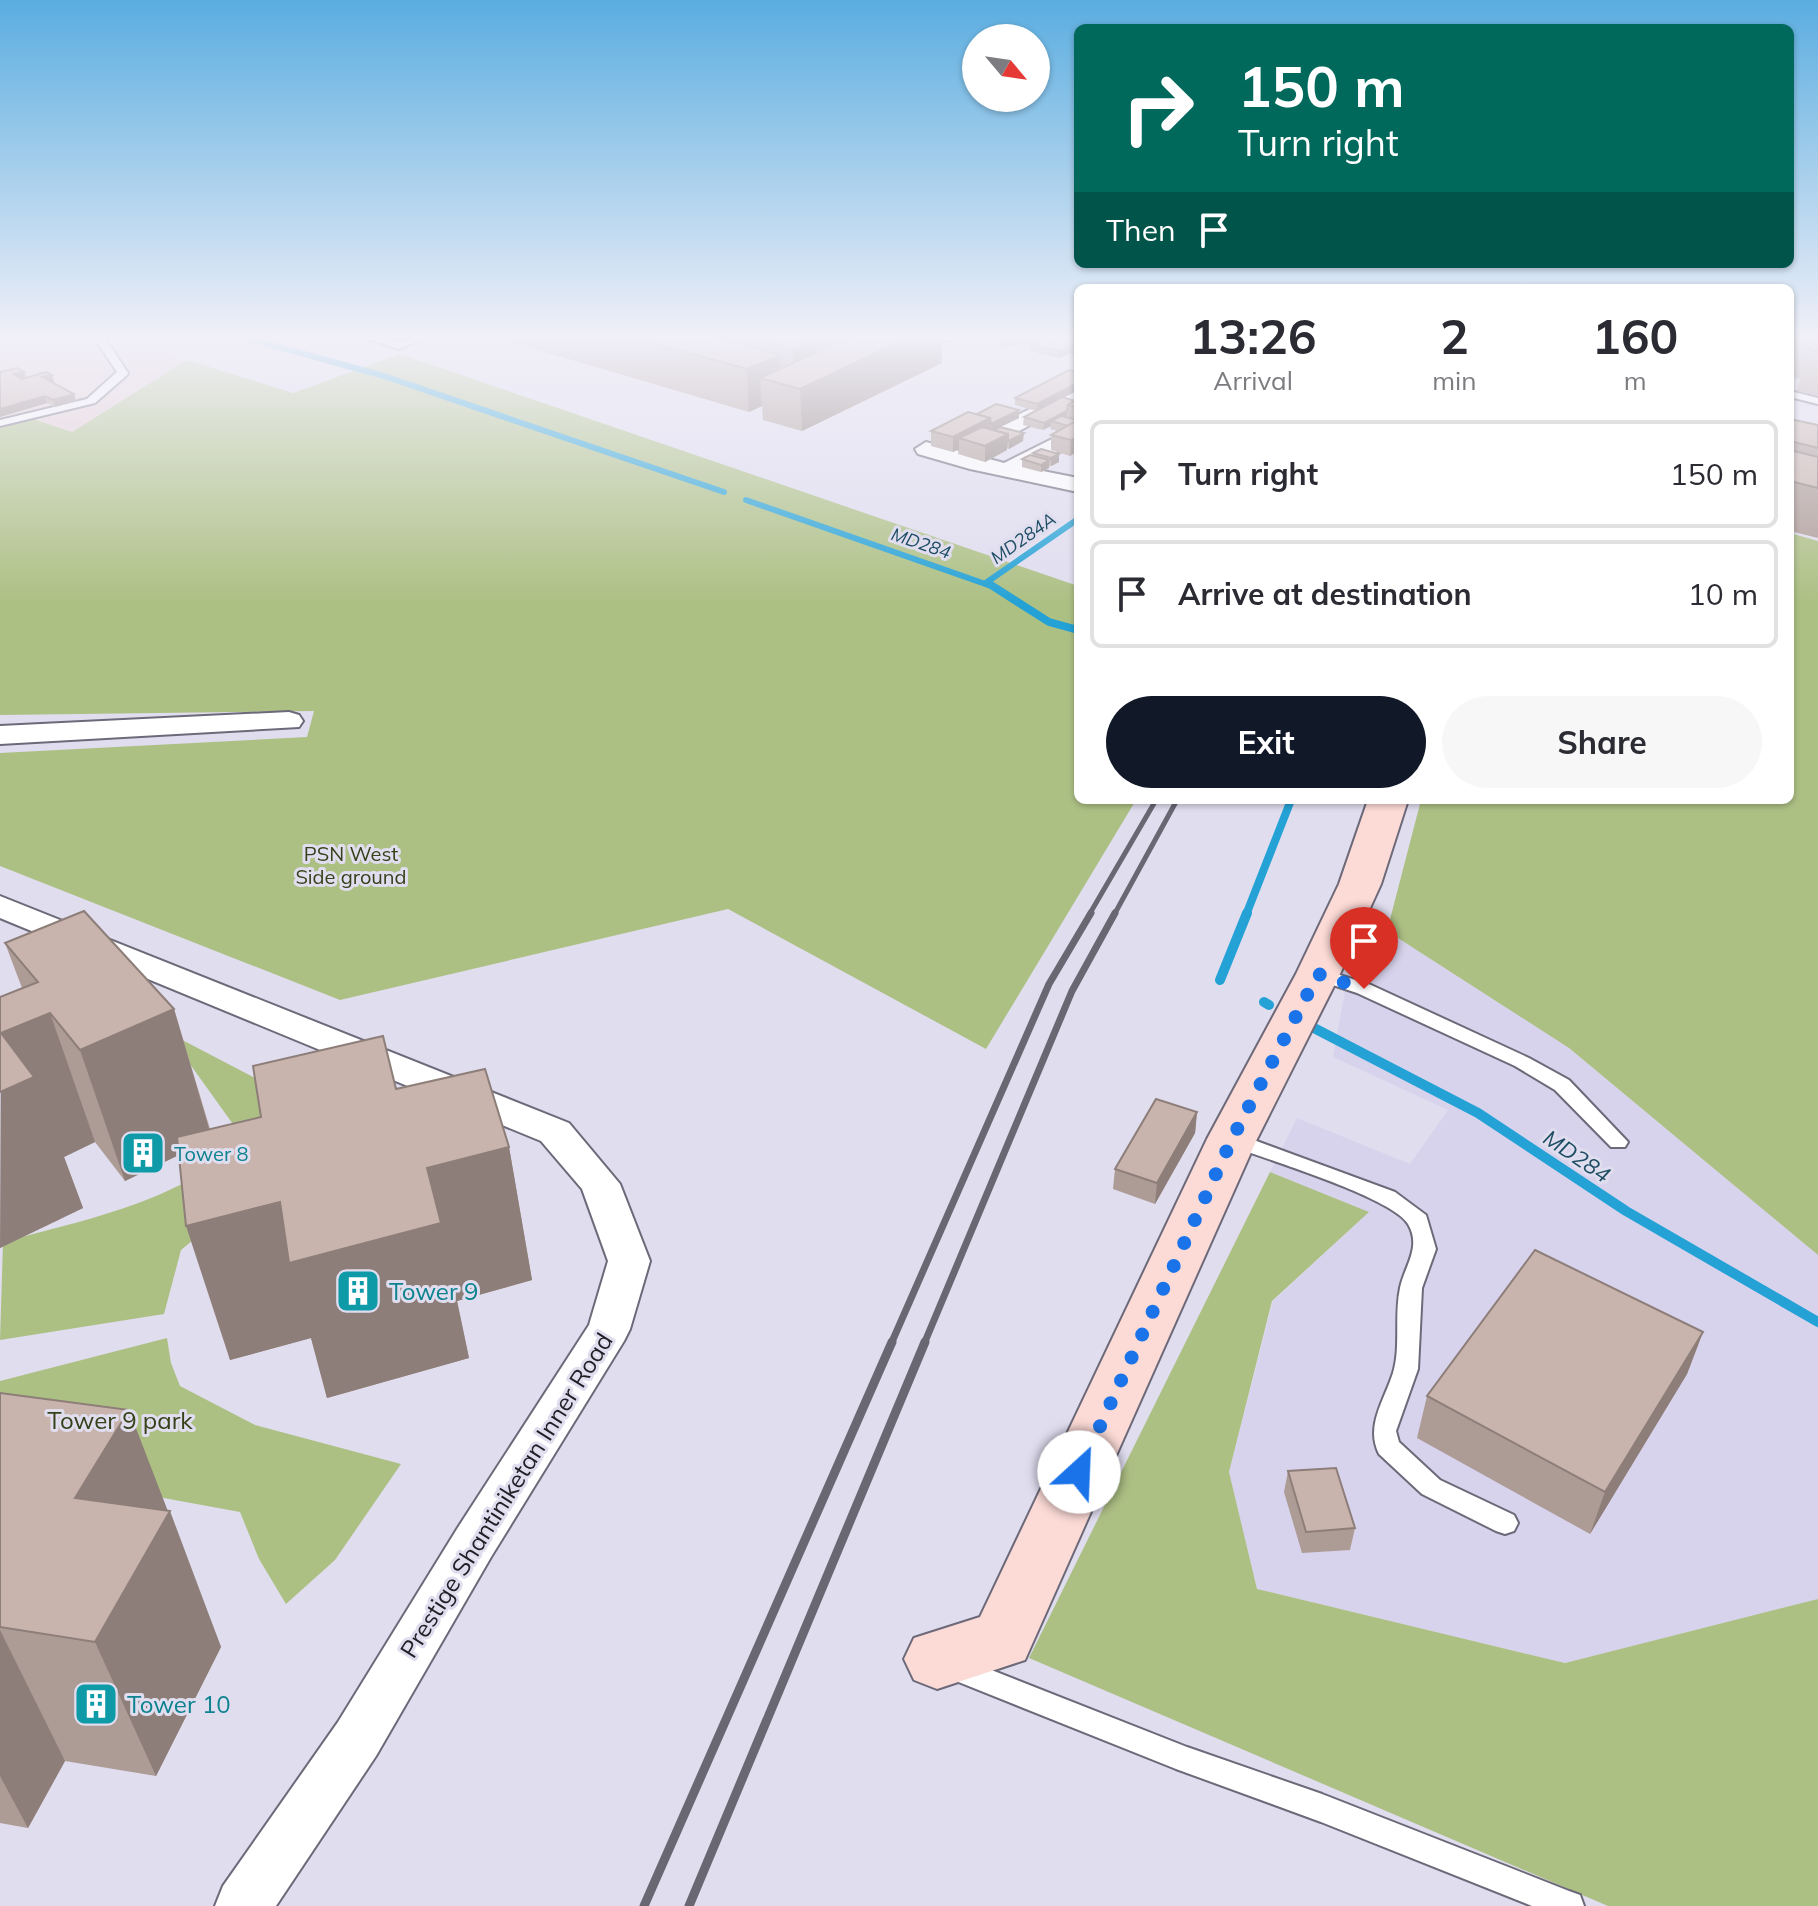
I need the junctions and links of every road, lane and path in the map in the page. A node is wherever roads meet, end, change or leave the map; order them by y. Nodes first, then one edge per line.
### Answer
1 (1016, 424) edge
2 (1074, 434) edge
3 (990, 437) edge
4 (926, 449) dead end
5 (1007, 470) junction
6 (1074, 484) edge
7 (289, 721) dead end
8 (0, 735) edge
9 (1387, 804) edge
10 (0, 906) edge
11 (1318, 974) junction
12 (1232, 1139) junction
13 (1618, 1142) dead end
14 (1505, 1523) dead end
15 (937, 1659) joint
16 (243, 1906) edge
17 (1569, 1906) edge

1 - 3 street
2 - 5 street
4 - 5 street
5 - 6 street
7 - 8 street
9 - 11 street
10 - 16 street, Prestige Shantiniketan Inner Road
11 - 12 street
11 - 13 lane
12 - 14 lane
12 - 15 street
15 - 17 lane

